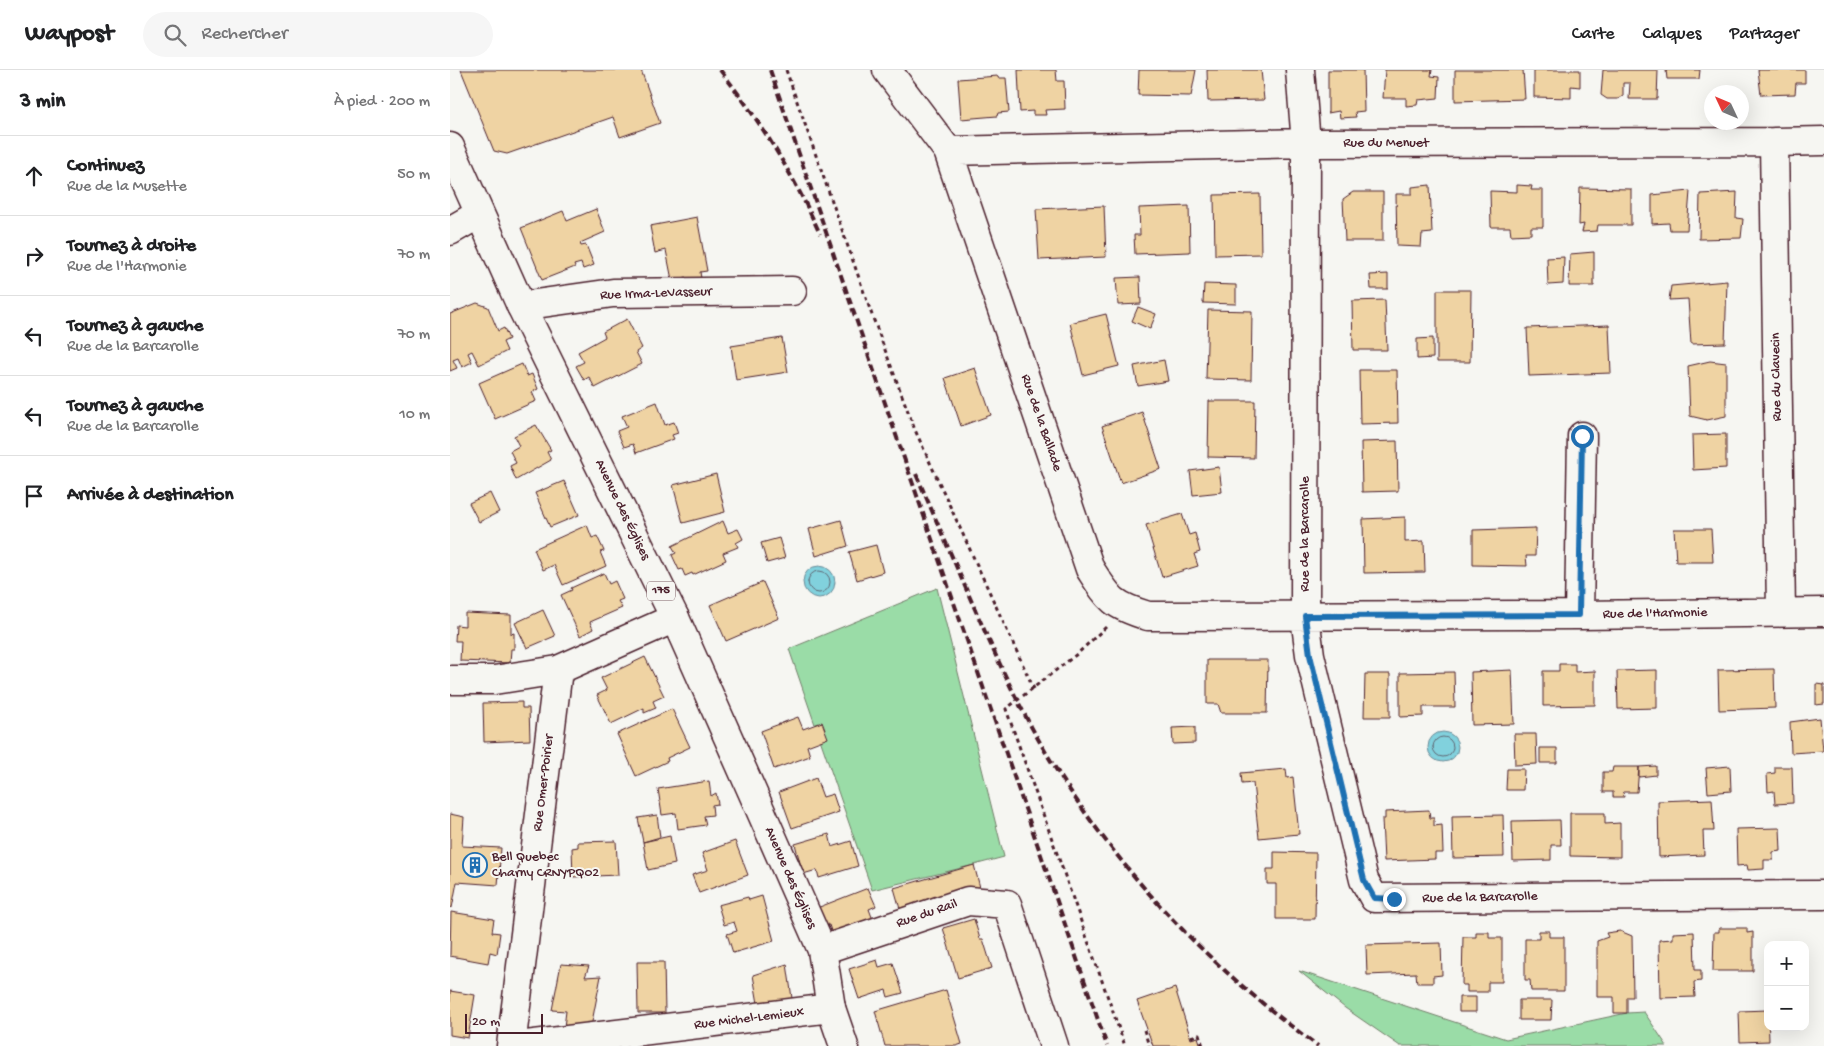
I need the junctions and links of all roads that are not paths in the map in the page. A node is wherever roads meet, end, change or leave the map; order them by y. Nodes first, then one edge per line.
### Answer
1 (887, 70) edge
2 (1300, 70) edge
3 (1824, 141) edge
4 (1774, 142) junction
5 (1306, 143) junction
6 (450, 146) edge
7 (948, 151) junction
8 (479, 214) junction
9 (450, 231) edge
10 (792, 291) dead end
11 (521, 306) junction
12 (1582, 436) dead end
13 (1781, 612) junction
14 (1824, 612) edge
15 (1579, 615) junction
16 (1305, 616) junction
17 (675, 618) junction
18 (558, 670) junction
19 (450, 680) edge
20 (1824, 895) edge
21 (822, 950) junction
22 (831, 1008) junction
23 (651, 1038) edge
24 (511, 1046) edge
25 (518, 1046) edge
26 (844, 1046) edge
27 (1054, 1046) edge

1 - 7 street, Rue de la Ballade
2 - 5 street, Rue de la Barcarolle
3 - 4 street, Rue du Menuet
4 - 5 street, Rue du Menuet
4 - 13 street, Rue du Clavecin
5 - 7 street, Rue du Menuet
5 - 16 street, Rue de la Barcarolle
6 - 8 street, Avenue des Églises / 175
7 - 16 street, Rue de la Ballade
8 - 9 street
8 - 11 street, Avenue des Églises / 175
10 - 11 street, Rue Irma-LeVasseur
11 - 17 street, Avenue des Églises / 175
12 - 15 street
13 - 14 street, Rue de l'Harmonie
13 - 15 street, Rue de l'Harmonie
15 - 16 street, Rue de l'Harmonie
16 - 20 street, Rue de la Barcarolle
17 - 18 street
17 - 21 street, Avenue des Églises / 175
18 - 19 street
18 - 24 street, Rue Omer-Poirier
21 - 22 street, Avenue des Églises / 175
21 - 27 street, Rue du Rail
22 - 23 street, Rue Michel-Lemieux
22 - 26 street, Avenue des Églises / 175
23 - 25 street, Rue Michel-Lemieux

